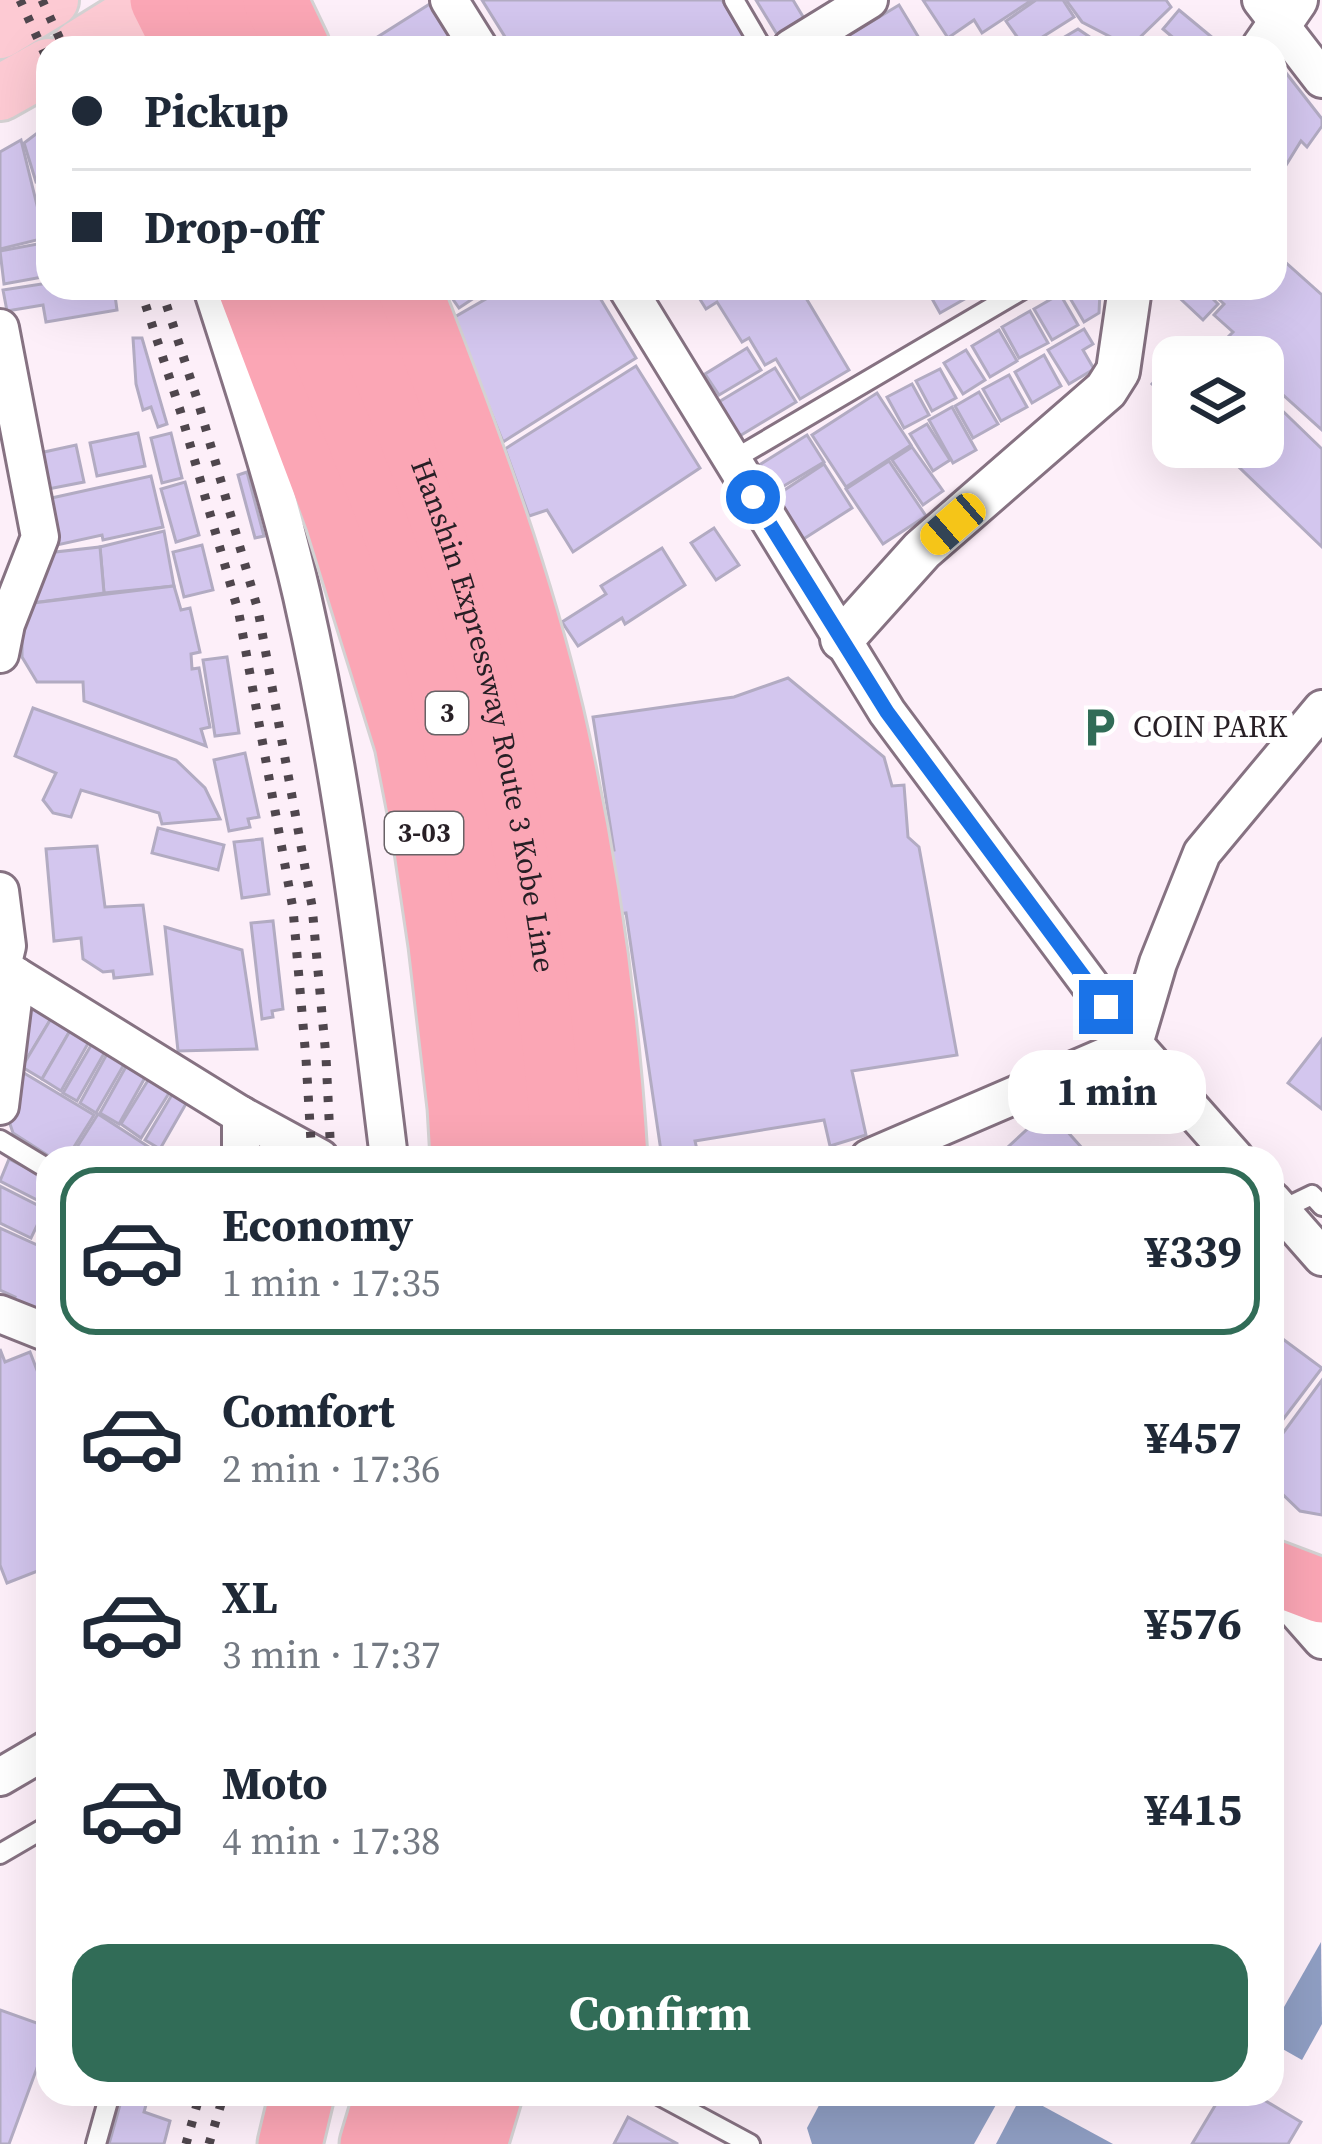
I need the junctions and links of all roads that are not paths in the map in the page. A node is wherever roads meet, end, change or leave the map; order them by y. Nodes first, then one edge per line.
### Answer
1 (51, 0) edge
2 (218, 0) edge
3 (275, 0) edge
4 (449, 0) edge
5 (734, 0) edge
6 (869, 0) edge
7 (1275, 18) edge
8 (0, 31) edge
9 (235, 36) edge
10 (292, 36) edge
11 (472, 36) edge
12 (755, 36) edge
13 (810, 36) edge
14 (1322, 80) edge
15 (216, 300) edge
16 (255, 300) edge
17 (302, 300) edge
18 (355, 300) edge
19 (414, 300) edge
20 (634, 300) edge
21 (1005, 300) edge
22 (1128, 300) edge
23 (0, 328) edge
24 (9, 423) edge
25 (731, 461) junction
26 (2, 634) edge
27 (842, 639) junction
28 (1322, 709) edge
29 (0, 891) edge
30 (6, 970) edge
31 (1134, 1044) junction
32 (0, 1106) edge
33 (242, 1114) junction
34 (0, 1140) edge
35 (241, 1146) edge
36 (299, 1146) edge
37 (387, 1146) edge
38 (462, 1146) edge
39 (514, 1146) edge
40 (562, 1146) edge
41 (614, 1146) edge
42 (897, 1146) edge
43 (1224, 1146) edge
44 (36, 1162) edge
45 (1322, 1205) edge
46 (1284, 1207) edge
47 (1284, 1220) edge
48 (1322, 1256) edge
49 (0, 1314) edge
50 (36, 1328) edge
51 (1284, 1577) edge
52 (1322, 1591) edge
53 (1284, 1597) edge
54 (1322, 1640) edge
55 (36, 1756) edge
56 (0, 1777) edge
57 (36, 1833) edge
58 (0, 1854) edge
59 (107, 2106) edge
60 (299, 2106) edge
61 (339, 2106) edge
62 (383, 2106) edge
63 (432, 2106) edge
64 (486, 2106) edge
65 (679, 2106) edge
66 (96, 2144) edge
67 (290, 2144) edge
68 (328, 2144) edge
69 (372, 2144) edge
70 (421, 2144) edge
71 (475, 2144) edge
72 (750, 2144) edge

1 - 8 main road
2 - 9 highway
3 - 10 highway
4 - 11 street
5 - 12 lane
6 - 13 street
7 - 14 street
15 - 37 street
16 - 38 highway, 3-03
17 - 39 highway, Hanshin Expressway Route 3 Kobe Line / 3
18 - 40 highway, Hanshin Expressway Route 3 Kobe Line / 3
19 - 41 highway
20 - 25 street
21 - 25 lane
22 - 27 street
23 - 24 street
24 - 26 street
25 - 27 street
27 - 31 street
28 - 31 street
29 - 30 street
30 - 32 street
30 - 33 street
31 - 42 street
31 - 43 street
33 - 35 street
33 - 36 street
34 - 44 lane
45 - 46 lane
47 - 48 street
49 - 50 street
51 - 52 highway
53 - 54 street
55 - 56 street
57 - 58 lane
59 - 66 lane
60 - 67 highway
61 - 68 highway
62 - 69 highway
63 - 70 highway
64 - 71 highway
65 - 72 lane

